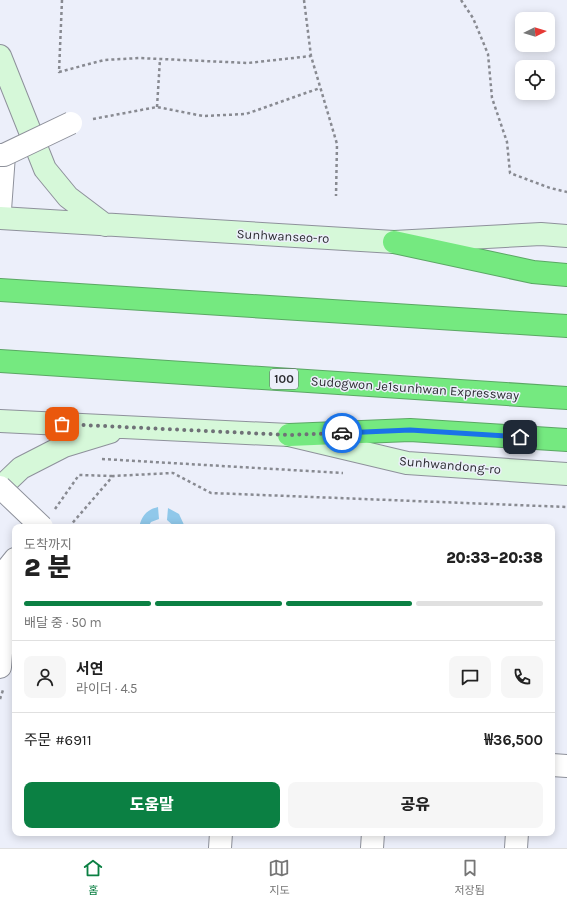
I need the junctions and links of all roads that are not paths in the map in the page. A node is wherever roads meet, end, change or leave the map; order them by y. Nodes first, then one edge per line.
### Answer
1 (0, 56) edge
2 (71, 123) road end
3 (2, 155) edge
4 (0, 210) edge
5 (0, 218) edge
6 (105, 225) junction
7 (567, 236) edge
8 (394, 242) junction
9 (567, 275) edge
10 (0, 290) edge
11 (567, 326) edge
12 (0, 361) edge
13 (567, 398) edge
14 (0, 421) edge
15 (125, 427) junction
16 (289, 435) junction
17 (567, 440) edge
18 (567, 474) edge
19 (0, 487) edge
20 (47, 520) edge
21 (12, 563) edge
22 (0, 667) edge
23 (555, 765) edge
24 (567, 766) edge
25 (221, 836) edge
26 (373, 836) edge
27 (517, 836) edge
28 (220, 848) edge
29 (372, 848) edge
30 (516, 848) edge

1 - 6 street
2 - 3 street, bridge
3 - 4 street
5 - 6 street, Sunhwanseo-ro
6 - 8 street, Sunhwanseo-ro
7 - 8 street, Sunhwanseo-ro
8 - 9 highway
10 - 11 highway
12 - 13 highway, Sudogwon Je1sunhwan Expressway / 100
14 - 15 street, Sunhwandong-ro
15 - 16 street, Sunhwandong-ro
15 - 19 street
16 - 17 highway
16 - 18 street, Sunhwandong-ro
19 - 20 street, bridge
21 - 22 street
23 - 24 street
25 - 28 street
26 - 29 street
27 - 30 street

